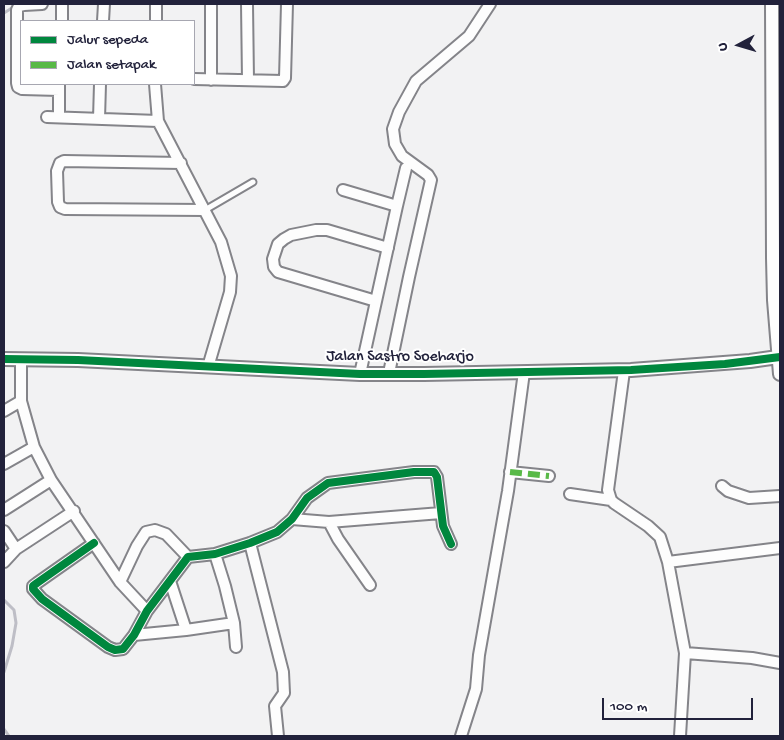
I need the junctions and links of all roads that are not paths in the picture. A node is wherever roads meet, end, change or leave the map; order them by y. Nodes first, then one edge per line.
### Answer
1 (42, 4) edge
2 (62, 4) edge
3 (104, 4) edge
4 (156, 4) edge
5 (211, 4) edge
6 (247, 4) edge
7 (287, 4) edge
8 (490, 4) edge
9 (772, 4) edge
10 (62, 20) edge
11 (103, 20) edge
12 (156, 20) edge
13 (195, 79) edge
14 (211, 80) junction
15 (248, 80) junction
16 (100, 85) edge
17 (156, 85) edge
18 (59, 87) edge
19 (47, 117) dead end
20 (59, 117) junction
21 (99, 119) junction
22 (158, 121) junction
23 (180, 163) junction
24 (406, 168) dead end
25 (253, 182) dead end
26 (343, 190) dead end
27 (397, 206) junction
28 (205, 210) junction
29 (388, 248) junction
30 (376, 300) junction
31 (779, 357) edge
32 (4, 359) edge
33 (21, 360) junction
34 (208, 367) junction
35 (624, 370) junction
36 (524, 372) junction
37 (389, 373) junction
38 (360, 374) junction
39 (780, 374) edge
40 (21, 401) junction
41 (4, 411) edge
42 (34, 446) junction
43 (4, 464) edge
44 (510, 472) junction
45 (549, 476) dead end
46 (51, 480) junction
47 (722, 486) dead end
48 (570, 494) dead end
49 (780, 496) edge
50 (611, 500) junction
51 (4, 510) edge
52 (74, 511) junction
53 (441, 513) junction
54 (292, 519) junction
55 (330, 522) junction
56 (4, 531) edge
57 (94, 543) junction
58 (250, 544) junction
59 (451, 544) dead end
60 (780, 548) edge
61 (16, 549) junction
62 (215, 554) junction
63 (188, 556) junction
64 (4, 562) edge
65 (668, 562) junction
66 (170, 581) junction
67 (120, 582) junction
68 (370, 585) dead end
69 (147, 611) junction
70 (234, 623) junction
71 (186, 630) junction
72 (134, 635) junction
73 (236, 648) dead end
74 (685, 653) junction
75 (780, 663) edge
76 (278, 736) edge
77 (462, 736) edge
78 (680, 736) edge

1 - 18 street
2 - 10 street
3 - 11 street
4 - 12 street
5 - 14 street
6 - 15 street
7 - 15 street
8 - 37 street
9 - 31 street
13 - 14 street
14 - 15 street
16 - 21 street
17 - 22 street
18 - 20 street
19 - 20 street
20 - 21 street
21 - 22 street
22 - 23 street
23 - 28 street
23 - 28 street
24 - 27 street
25 - 28 lane
26 - 27 street
27 - 29 street
28 - 34 street
29 - 30 street
29 - 30 street
30 - 38 street
31 - 35 street, Jalan Sastro Soeharjo
31 - 39 street
32 - 33 street, Jalan Sastro Soeharjo
33 - 34 street, Jalan Sastro Soeharjo
33 - 40 street
34 - 38 street, Jalan Sastro Soeharjo
35 - 36 street, Jalan Sastro Soeharjo
35 - 50 street
36 - 37 street, Jalan Sastro Soeharjo
36 - 44 street
37 - 38 street, Jalan Sastro Soeharjo
40 - 41 street
40 - 42 street
42 - 43 street
42 - 46 street
44 - 45 street
44 - 77 street
46 - 51 street
46 - 52 street
47 - 49 street
48 - 50 street
50 - 65 street
52 - 57 street
52 - 61 street
53 - 54 street
53 - 55 street
53 - 59 street
54 - 55 street
54 - 58 street
55 - 68 street
56 - 61 street
57 - 67 street
57 - 72 street
58 - 62 street
58 - 76 street
60 - 65 street
61 - 64 street
62 - 63 street
62 - 70 street
63 - 66 street
63 - 67 street
65 - 74 street
66 - 69 street
66 - 71 street
67 - 69 street
69 - 72 street
70 - 71 street
70 - 73 street
71 - 72 street
74 - 75 street
74 - 78 street

